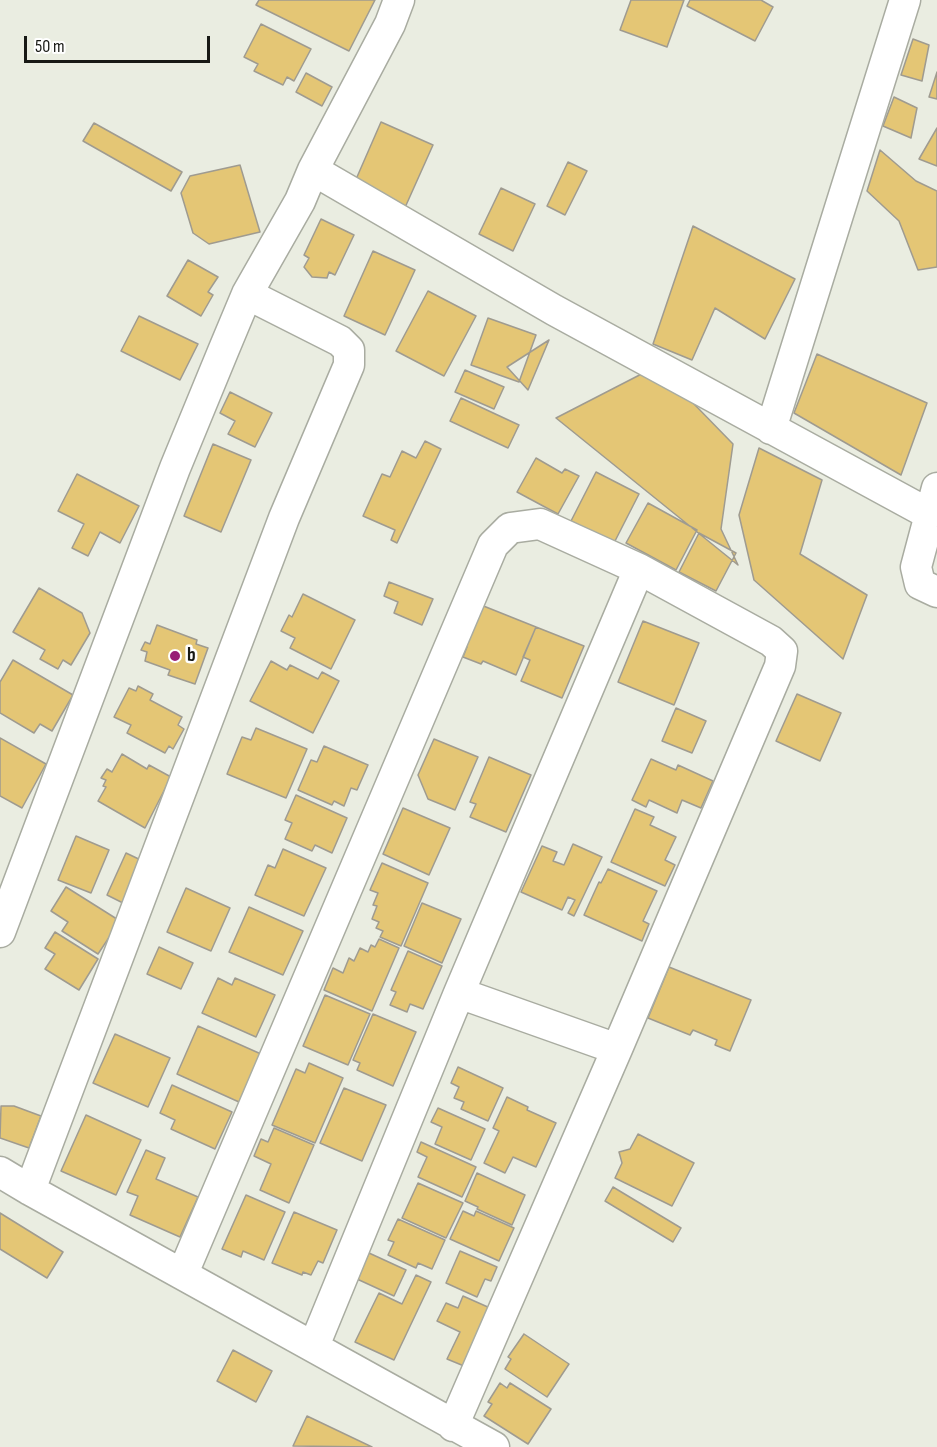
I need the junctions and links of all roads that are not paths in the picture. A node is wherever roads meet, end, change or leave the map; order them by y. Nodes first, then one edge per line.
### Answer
1 (399, 0) edge
2 (906, 0) edge
3 (314, 171) junction
4 (248, 294) junction
5 (771, 429) junction
6 (933, 501) edge
7 (639, 569) junction
8 (937, 592) edge
9 (0, 932) edge
10 (459, 993) junction
11 (617, 1049) junction
12 (0, 1172) edge
13 (30, 1190) junction
14 (183, 1273) junction
15 (314, 1346) junction
16 (453, 1426) junction
17 (494, 1447) edge

1 - 3 street
2 - 5 street
3 - 4 street
3 - 5 street
4 - 9 street
4 - 13 street
5 - 6 street
6 - 8 street
7 - 10 street
7 - 11 street
7 - 14 street
10 - 11 street
10 - 15 street
11 - 16 street
12 - 13 street
13 - 14 street
14 - 15 street
15 - 16 street
16 - 17 street

